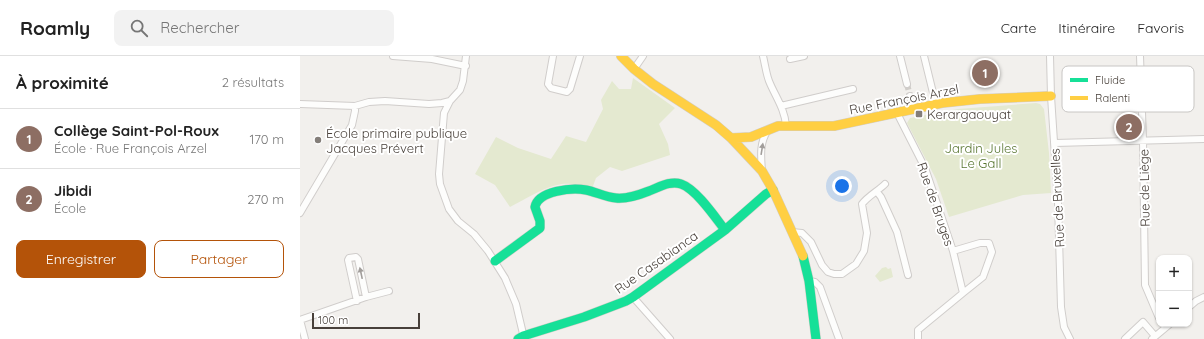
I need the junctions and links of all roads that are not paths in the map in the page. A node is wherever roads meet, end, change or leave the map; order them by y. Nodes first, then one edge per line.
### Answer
1 (393, 56) edge
2 (466, 56) edge
3 (553, 56) edge
4 (580, 56) edge
5 (621, 56) edge
6 (643, 56) edge
7 (763, 56) edge
8 (804, 56) edge
9 (900, 56) edge
10 (924, 56) edge
11 (1050, 56) edge
12 (1140, 56) edge
13 (790, 59) dead end
14 (466, 66) junction
15 (1140, 66) edge
16 (634, 69) junction
17 (907, 84) tunnel mouth
18 (853, 88) dead end
19 (910, 96) tunnel mouth
20 (1051, 96) junction
21 (450, 101) junction
22 (300, 104) edge
23 (435, 104) junction
24 (936, 105) junction
25 (355, 106) junction
26 (781, 106) junction
27 (913, 110) junction
28 (1142, 112) edge
29 (444, 113) junction
30 (897, 113) junction
31 (786, 126) junction
32 (770, 128) junction
33 (731, 138) junction
34 (1204, 139) edge
35 (1143, 140) junction
36 (1054, 143) junction
37 (762, 171) junction
38 (885, 184) dead end
39 (773, 190) junction
40 (877, 192) junction
41 (300, 212) edge
42 (725, 230) junction
43 (792, 232) junction
44 (953, 251) junction
45 (495, 261) junction
46 (908, 275) dead end
47 (809, 281) junction
48 (389, 291) dead end
49 (963, 293) junction
50 (366, 297) junction
51 (634, 297) junction
52 (1204, 297) edge
53 (357, 301) junction
54 (1192, 304) edge
55 (1156, 311) edge
56 (300, 320) edge
57 (1164, 327) edge
58 (522, 338) edge
59 (1154, 338) edge
60 (305, 339) edge
61 (670, 339) edge
62 (816, 339) edge
63 (839, 339) edge
64 (918, 339) edge
65 (1070, 339) edge
66 (1125, 339) edge

1 - 14 street
2 - 14 street
3 - 4 street
5 - 16 street
6 - 16 street
7 - 26 street
8 - 13 street
9 - 17 street
10 - 24 street
11 - 20 street, Rue de Bruxelles
12 - 15 street, Rue de Liège
14 - 21 street
16 - 33 street
18 - 26 street
19 - 27 street
20 - 24 street, Rue François Arzel
20 - 36 street, Rue de Bruxelles
21 - 23 street
21 - 29 street
22 - 25 street
23 - 25 street
23 - 29 street
24 - 27 street, Rue François Arzel
25 - 41 street
26 - 31 street
27 - 30 street, Rue François Arzel
28 - 35 street, Rue de Liège
29 - 45 street
30 - 31 street, Rue François Arzel
30 - 44 street, Rue de Bruges
31 - 32 street, Rue François Arzel
32 - 33 street, Rue François Arzel
37 -> 32 street
33 - 37 street
34 - 35 street
35 - 36 street
35 - 55 street, Rue de Liège
36 - 65 street, Rue de Bruxelles
37 - 39 street
38 - 40 street
39 - 42 street, Rue Casabianca
39 - 43 street
40 - 43 street
40 - 46 street
42 - 45 street
42 - 51 street, Rue Casabianca
43 - 47 street
44 - 49 street, Rue de Bruges
44 - 49 street, Rue de Bruges
45 - 58 street
47 - 62 street
47 - 63 street
48 - 50 street
49 - 64 street, Rue de Bruges
50 - 53 street
50 -> 53 street
51 - 58 street, Rue Casabianca
51 - 61 street
52 - 54 street
53 - 56 street
56 - 60 street
57 - 59 street
59 - 66 street

